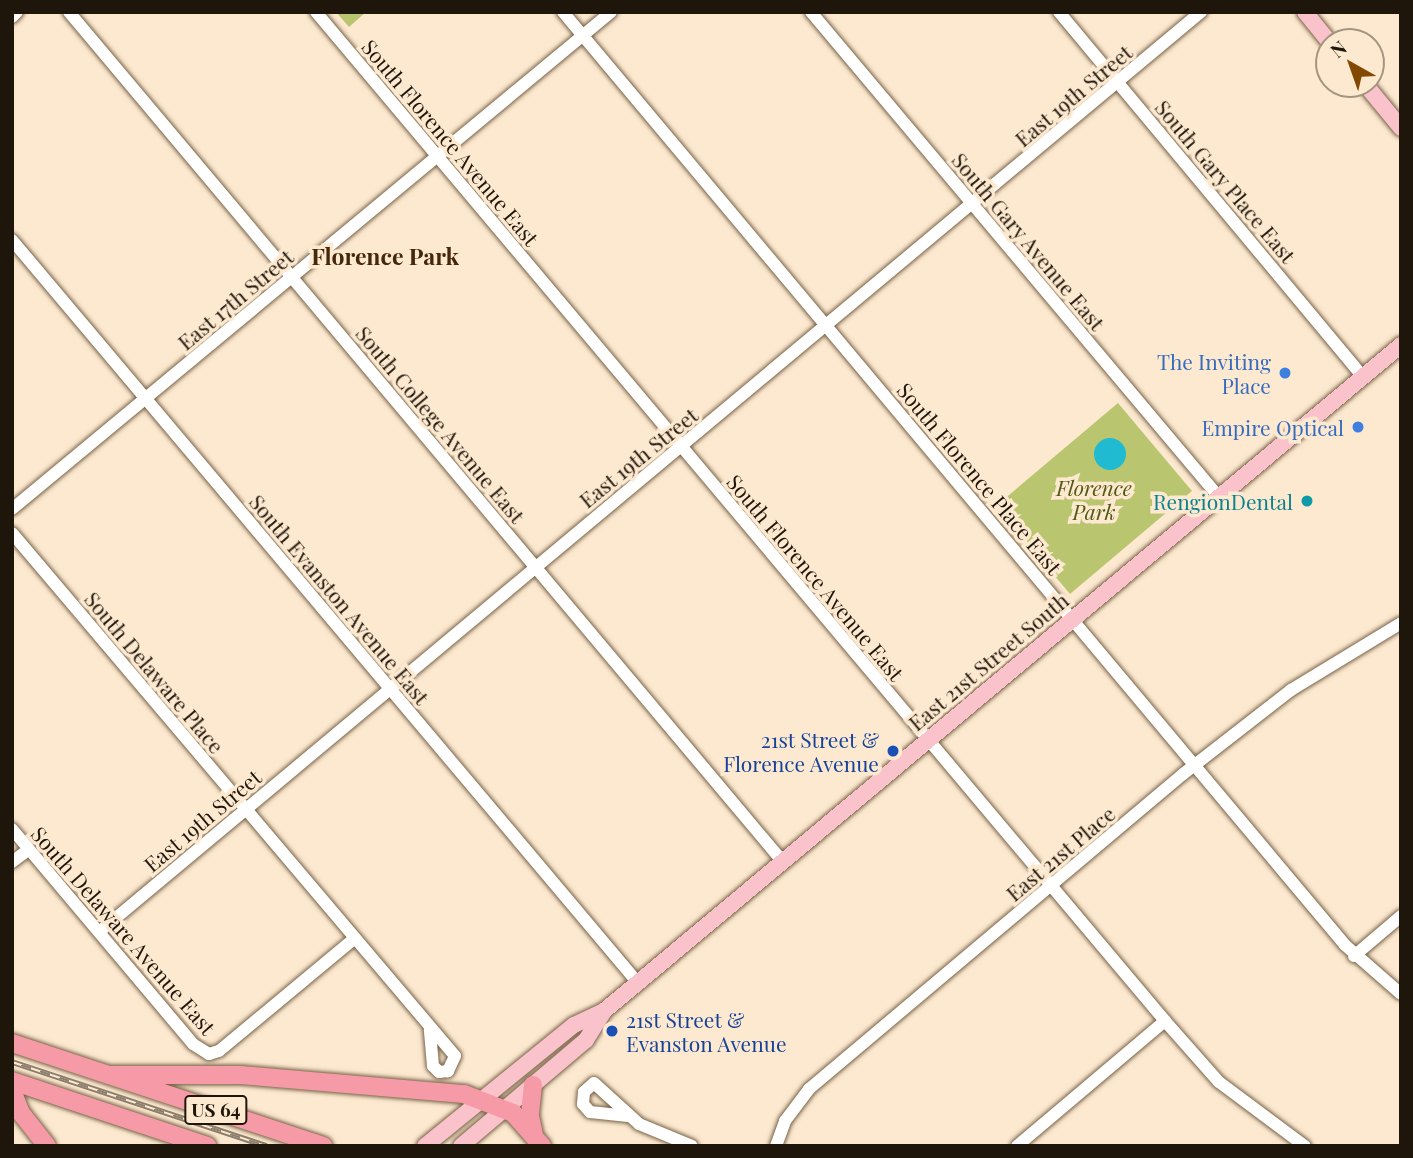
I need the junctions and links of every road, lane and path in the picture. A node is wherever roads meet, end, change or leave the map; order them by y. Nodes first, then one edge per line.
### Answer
1 (18, 12) edge
2 (69, 12) edge
3 (316, 12) edge
4 (563, 12) edge
5 (611, 12) edge
6 (811, 12) edge
7 (1059, 12) edge
8 (1201, 12) edge
9 (1305, 12) edge
10 (12, 17) edge
11 (1318, 28) edge
12 (583, 36) junction
13 (1118, 82) junction
14 (1376, 98) edge
15 (1401, 128) edge
16 (438, 157) junction
17 (972, 203) junction
18 (12, 240) edge
19 (291, 277) junction
20 (827, 326) junction
21 (1401, 345) edge
22 (1361, 375) junction
23 (146, 398) junction
24 (682, 446) junction
25 (1218, 496) junction
26 (12, 509) edge
27 (12, 533) edge
28 (535, 566) junction
29 (1072, 618) junction
30 (1401, 623) edge
31 (390, 687) junction
32 (928, 740) junction
33 (1195, 765) junction
34 (245, 809) junction
35 (12, 829) edge
36 (29, 849) junction
37 (12, 862) edge
38 (783, 862) junction
39 (1051, 886) junction
40 (1401, 916) edge
41 (99, 932) junction
42 (354, 939) junction
43 (1354, 956) junction
44 (638, 983) junction
45 (1401, 995) edge
46 (604, 1011) junction
47 (1165, 1021) junction
48 (430, 1029) dead end
49 (12, 1043) edge
50 (109, 1075) junction
51 (12, 1081) edge
52 (533, 1085) junction
53 (12, 1090) edge
54 (481, 1098) junction
55 (505, 1108) junction
56 (628, 1116) dead end
57 (538, 1141) edge
58 (47, 1146) edge
59 (207, 1146) edge
60 (323, 1146) edge
61 (425, 1146) edge
62 (461, 1146) edge
63 (692, 1146) edge
64 (776, 1146) edge
65 (1017, 1146) edge
66 (1305, 1146) edge

1 - 10 street
2 - 19 street, South College Avenue East
3 - 16 street, South Florence Avenue East
4 - 12 street, South Florence Place East
5 - 12 street, East 17th Street
6 - 17 street, South Gary Avenue East
7 - 13 street, South Gary Place East
8 - 13 street, East 19th Street
9 - 11 main road
12 - 16 street, East 17th Street
12 - 20 street, South Florence Place East
13 - 17 street, East 19th Street
13 - 22 street, South Gary Place East
14 - 15 main road
16 - 19 street, East 17th Street
16 - 24 street, South Florence Avenue East
17 - 20 street, East 19th Street
17 - 25 street, South Gary Avenue East
18 - 23 street, South Evanston Avenue East
19 - 23 street, East 17th Street
19 - 28 street, South College Avenue East
20 - 24 street, East 19th Street
20 - 29 street, South Florence Place East
21 - 22 main road, East 21st Street South
22 - 25 main road, East 21st Street South
23 - 26 street, East 17th Street
23 - 31 street, South Evanston Avenue East
24 - 28 street, East 19th Street
24 - 32 street, South Florence Avenue East
25 - 29 main road, East 21st Street South
27 - 34 street, South Delaware Place
28 - 31 street, East 19th Street
28 - 38 street, South College Avenue East
29 - 32 main road, East 21st Street South
29 - 33 street, South Florence Place East
30 - 33 street, East 21st Place
31 - 34 street, East 19th Street
31 - 44 street, South Evanston Avenue East
32 - 38 main road, East 21st Street South
32 - 39 street, South Florence Avenue East
33 - 39 street, East 21st Place
33 - 43 street, South Florence Place East
34 - 41 street, East 19th Street
34 - 42 street, South Delaware Place
35 - 36 street, South Delaware Avenue East
36 - 37 street
36 - 41 street, South Delaware Avenue East
38 - 44 main road, East 21st Street South
39 - 47 street, South Florence Avenue East
39 - 64 street, East 21st Place
40 - 43 street
41 - 42 street, South Delaware Avenue East
42 - 48 street, South Delaware Place
43 - 45 street, South Florence Place East
44 - 46 main road, East 21st Street South
46 - 52 main road, East 21st Street South
46 - 54 main road, East 21st Street South
47 - 65 street
47 - 66 street, South Florence Avenue East
49 - 50 highway, US 64
50 - 54 highway
50 - 60 highway, US 64
51 - 59 highway, US 64
52 - 55 main road, East 21st Street South
52 - 57 highway
53 - 58 highway
54 - 55 highway
54 - 61 main road, East 21st Street South
55 - 57 highway
55 - 62 main road, East 21st Street South
56 - 63 street

